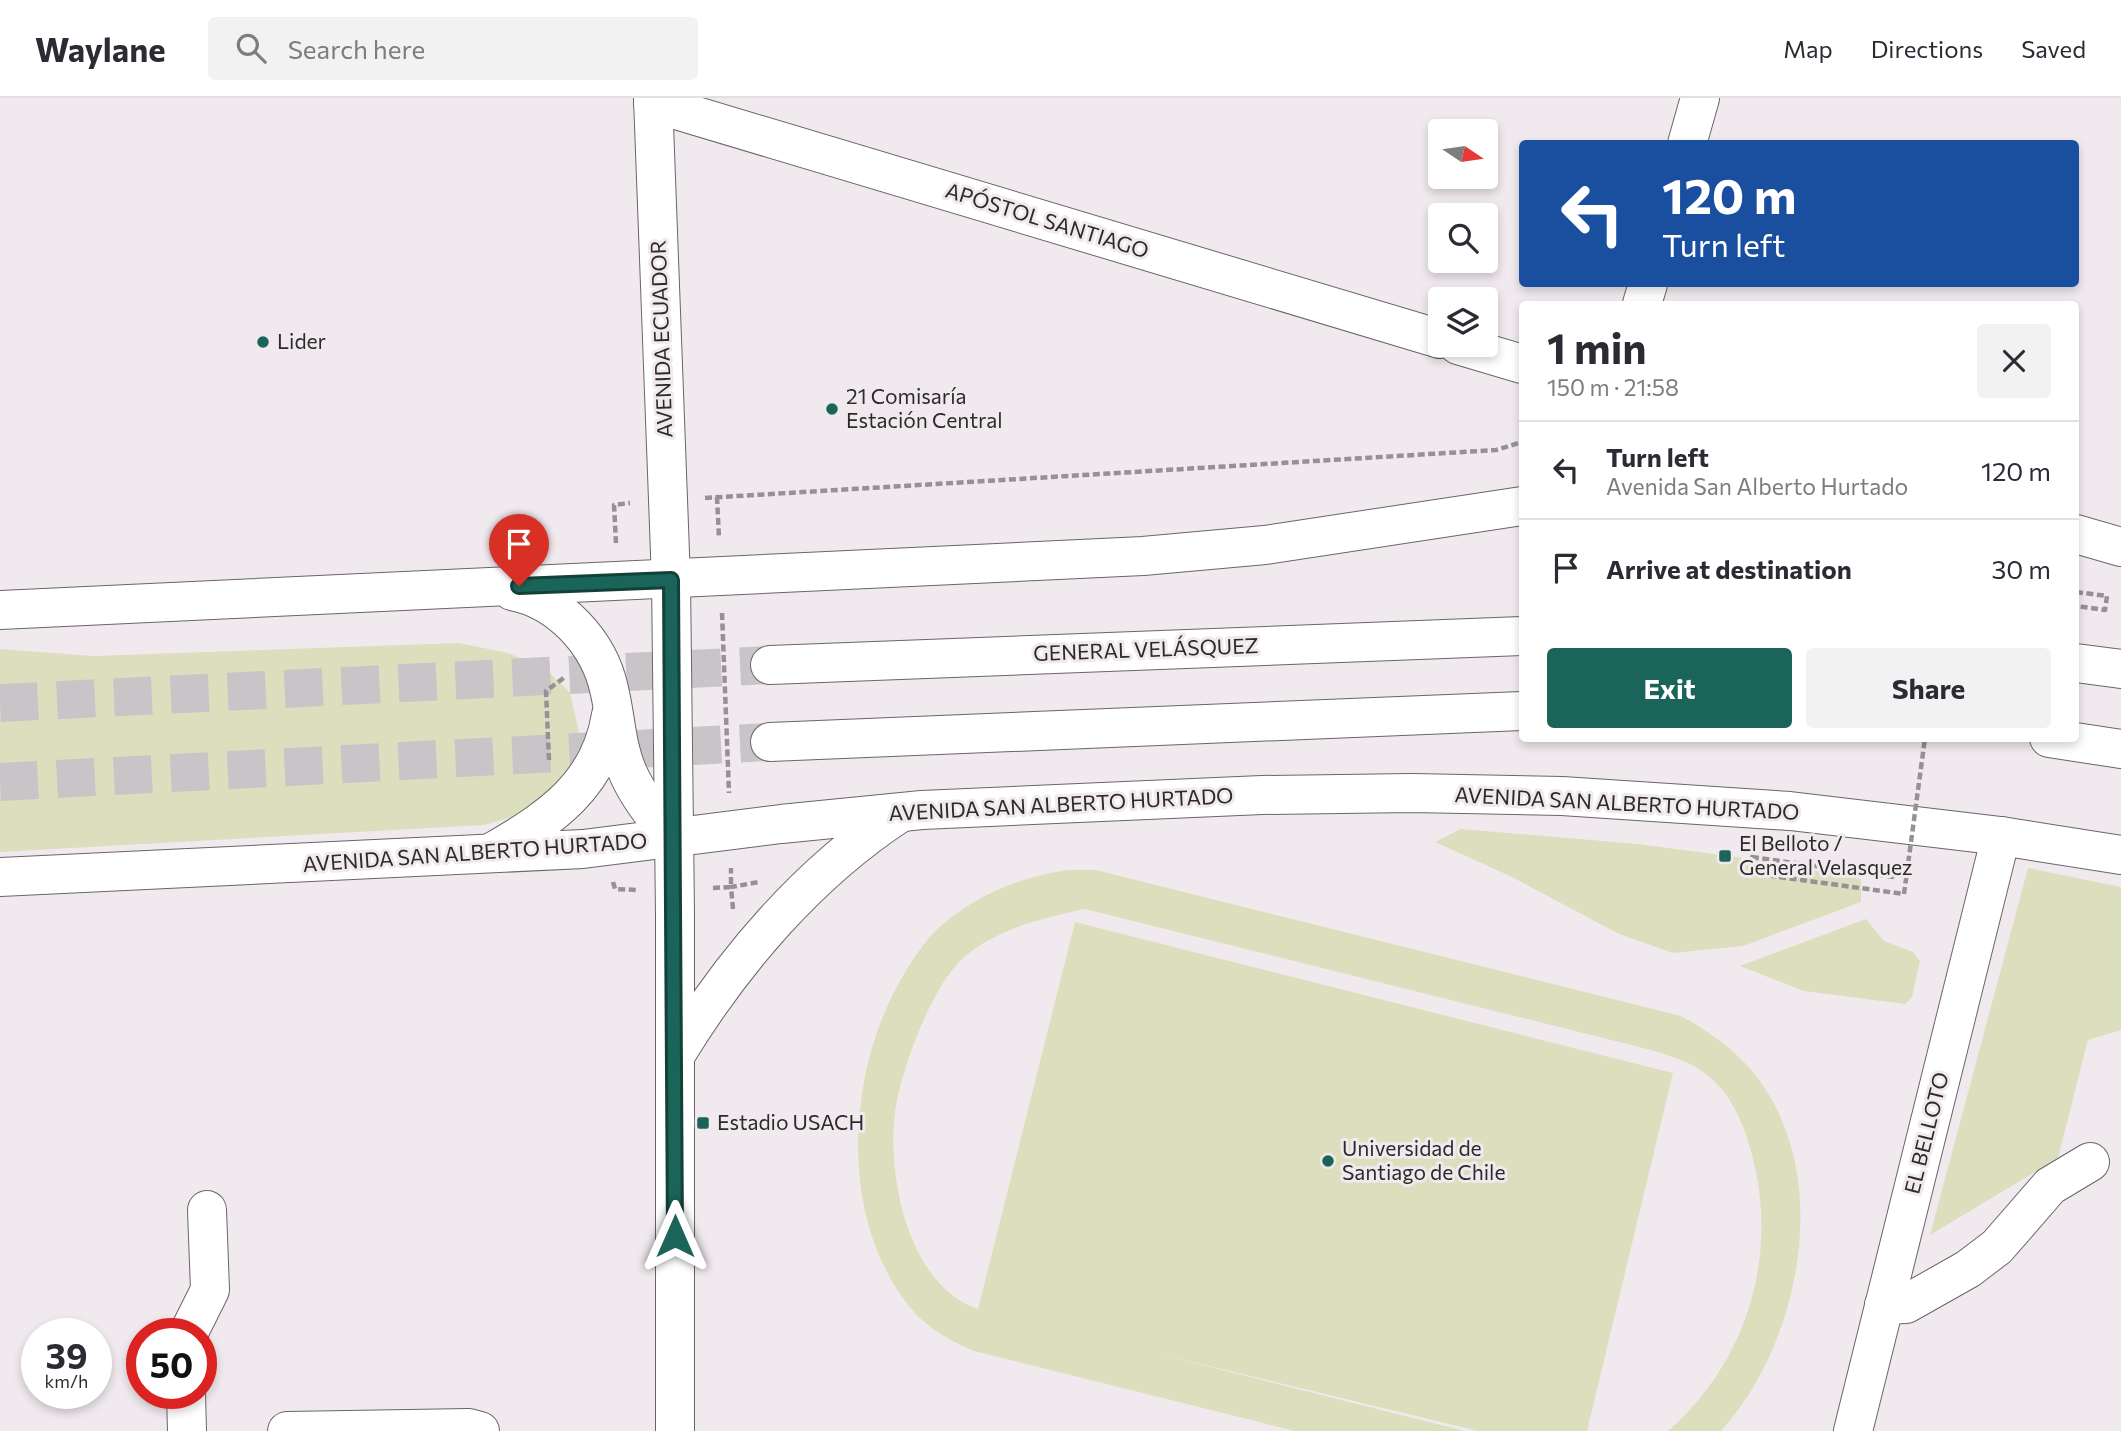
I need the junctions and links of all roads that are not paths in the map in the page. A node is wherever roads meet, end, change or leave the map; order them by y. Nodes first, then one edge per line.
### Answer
1 (1700, 98) edge
2 (653, 101) edge
3 (1688, 140) edge
4 (1428, 335) edge
5 (1498, 357) edge
6 (1519, 363) edge
7 (1519, 506) edge
8 (2079, 535) edge
9 (2121, 547) edge
10 (671, 580) junction
11 (494, 587) junction
12 (0, 610) edge
13 (1519, 636) edge
14 (2079, 663) edge
15 (770, 665) tunnel mouth
16 (2121, 669) edge
17 (612, 710) junction
18 (1519, 711) edge
19 (770, 741) tunnel mouth
20 (2078, 742) edge
21 (2121, 748) edge
22 (901, 812) junction
23 (2001, 836) junction
24 (674, 839) junction
25 (2121, 855) edge
26 (486, 856) junction
27 (0, 877) edge
28 (675, 1056) junction
29 (2090, 1162) dead end
30 (207, 1210) dead end
31 (1884, 1305) junction
32 (196, 1318) edge
33 (186, 1409) edge
34 (187, 1431) edge
35 (287, 1431) edge
36 (480, 1431) edge
37 (675, 1431) edge
38 (1853, 1431) edge

1 - 3 main road
2 - 4 main road, APÓSTOL SANTIAGO
2 - 10 main road, AVENIDA ECUADOR
5 - 6 main road
7 - 10 main road
8 - 9 main road
10 - 11 main road
10 - 24 main road, AVENIDA ECUADOR
11 - 12 main road
11 - 17 main road
13 - 15 main road, GENERAL VELÁSQUEZ
14 - 16 main road
17 - 24 main road
17 - 26 main road
18 - 19 main road
20 - 21 main road
22 - 23 main road, AVENIDA SAN ALBERTO HURTADO
22 - 24 main road, AVENIDA SAN ALBERTO HURTADO
22 - 28 main road
23 - 25 main road, AVENIDA SAN ALBERTO HURTADO
23 - 31 main road, EL BELLOTO
24 - 26 main road, AVENIDA SAN ALBERTO HURTADO
24 - 28 main road, AVENIDA ECUADOR
26 - 27 main road, AVENIDA SAN ALBERTO HURTADO
28 - 37 main road, AVENIDA ECUADOR
29 - 31 main road
30 - 32 main road
31 - 38 main road, EL BELLOTO
33 - 34 main road
35 - 36 main road

